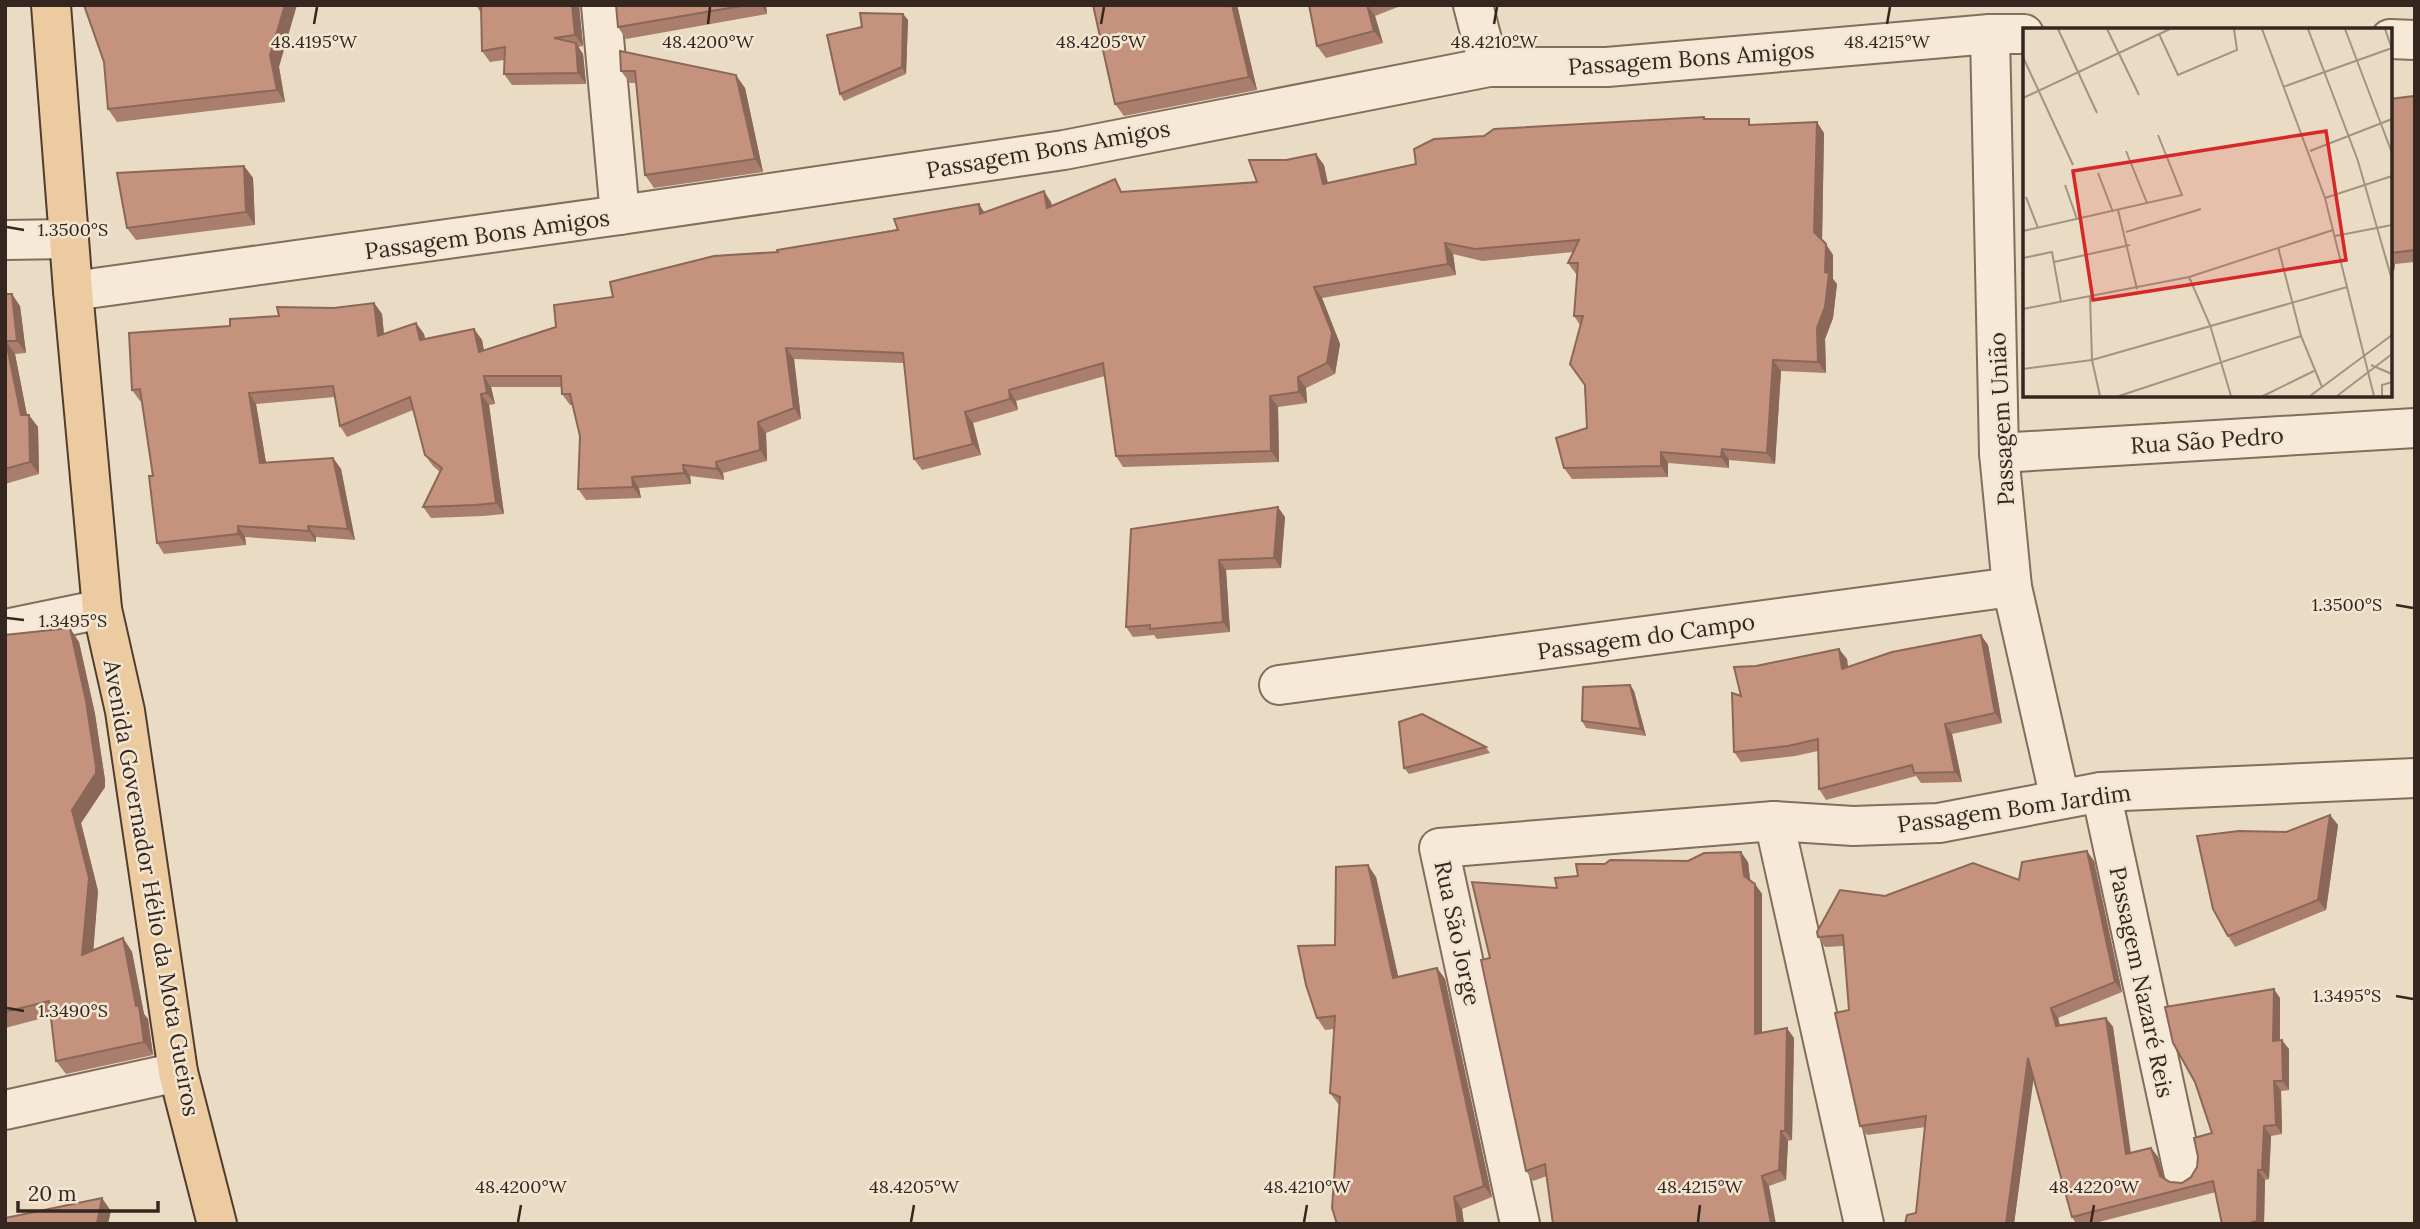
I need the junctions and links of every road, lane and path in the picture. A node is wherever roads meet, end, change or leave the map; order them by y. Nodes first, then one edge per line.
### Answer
1 (51, 5) edge
2 (601, 5) edge
3 (1473, 5) edge
4 (2008, 34) edge
5 (2392, 39) edge
6 (2415, 40) edge
7 (1489, 67) junction
8 (620, 215) junction
9 (69, 239) junction
10 (5, 240) edge
11 (73, 291) junction
12 (2415, 428) edge
13 (1999, 453) junction
14 (2012, 587) junction
15 (102, 608) junction
16 (5, 629) edge
17 (1279, 685) dead end
18 (2415, 778) edge
19 (2101, 792) junction
20 (2060, 799) junction
21 (1774, 821) junction
22 (178, 1072) junction
23 (5, 1110) edge
24 (2183, 1171) dead end
25 (217, 1224) edge
26 (1520, 1224) edge
27 (1864, 1224) edge

1 - 9 main road, Avenida Governador Hélio da Mota Gueiros
2 - 8 street
3 - 7 street
4 - 7 street, Passagem Bons Amigos
4 - 13 street, Passagem União
5 - 6 street
7 - 8 street, Passagem Bons Amigos
8 - 11 street, Passagem Bons Amigos
9 - 10 street
9 - 11 main road, Avenida Governador Hélio da Mota Gueiros
11 - 15 main road, Avenida Governador Hélio da Mota Gueiros
12 - 13 street, Rua São Pedro
13 - 14 street, Passagem União
14 - 17 street, Passagem do Campo
14 - 20 street, Passagem União
15 - 16 street
15 - 22 main road, Avenida Governador Hélio da Mota Gueiros
18 - 19 street, Passagem Bom Jardim
19 - 20 street, Passagem Bom Jardim
19 - 24 street, Passagem Nazaré Reis
20 - 21 street, Passagem Bom Jardim
21 - 26 street, Rua São Jorge
21 - 27 street
22 - 23 street
22 - 25 main road, Avenida Governador Hélio da Mota Gueiros

